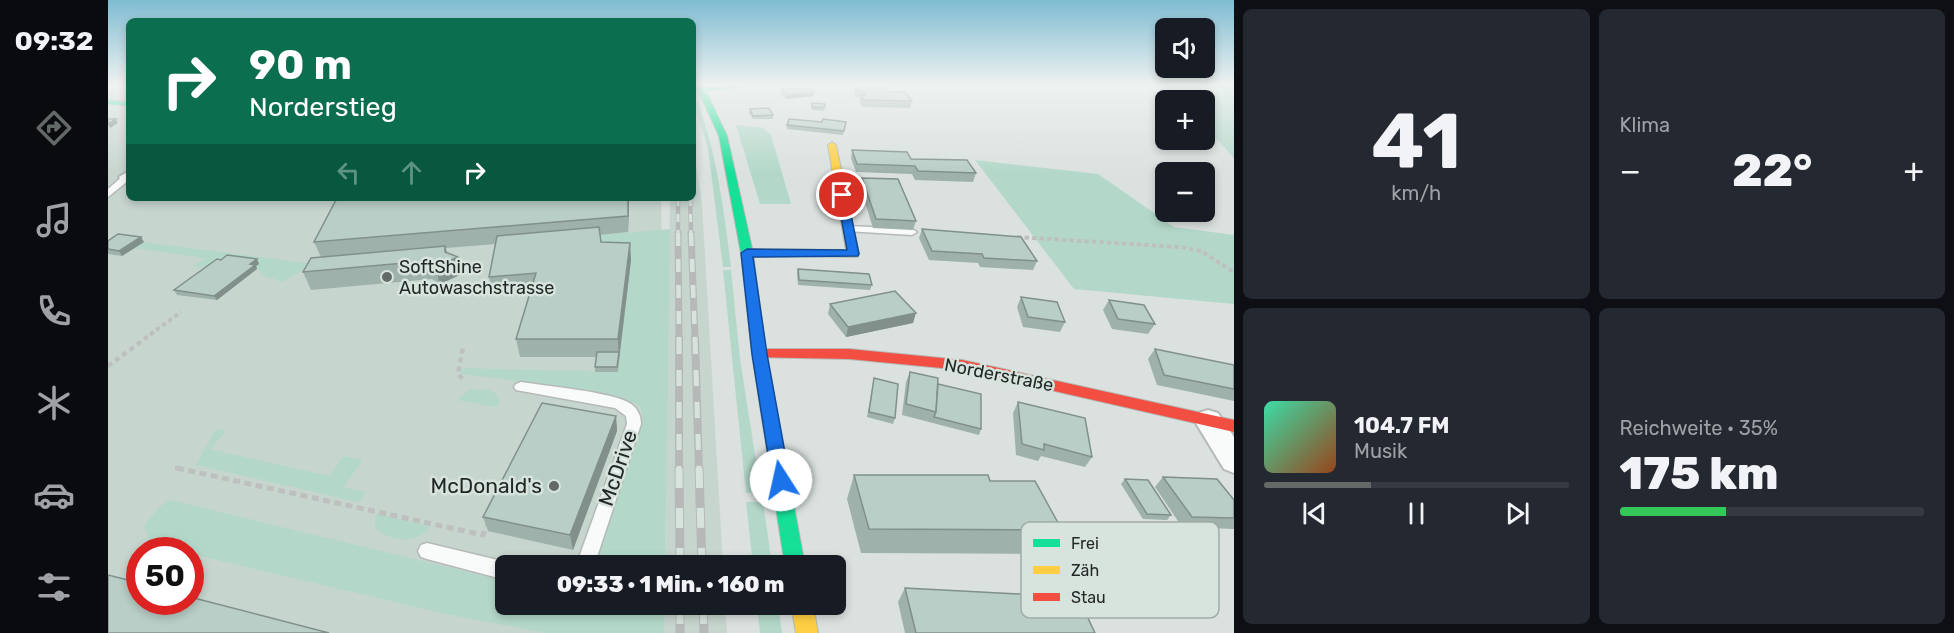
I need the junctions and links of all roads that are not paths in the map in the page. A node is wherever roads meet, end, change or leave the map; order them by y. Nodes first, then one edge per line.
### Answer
1 (711, 114) edge
2 (832, 145) dead end
3 (126, 178) edge
4 (108, 194) edge
5 (849, 229) junction
6 (912, 232) edge
7 (747, 253) junction
8 (759, 354) junction
9 (521, 387) dead end
10 (1221, 423) edge
11 (1234, 461) edge
12 (427, 551) dead end
13 (589, 555) edge
14 (793, 555) edge
15 (495, 568) edge
16 (804, 615) edge
17 (807, 633) edge

1 - 7 main road
2 - 5 main road
3 - 4 lane
5 - 6 lane
5 - 7 main road
7 - 8 main road
8 - 10 main road, Norderstraße
8 - 14 main road
9 - 13 lane, McDrive
10 - 11 street
12 - 15 lane
16 - 17 main road

